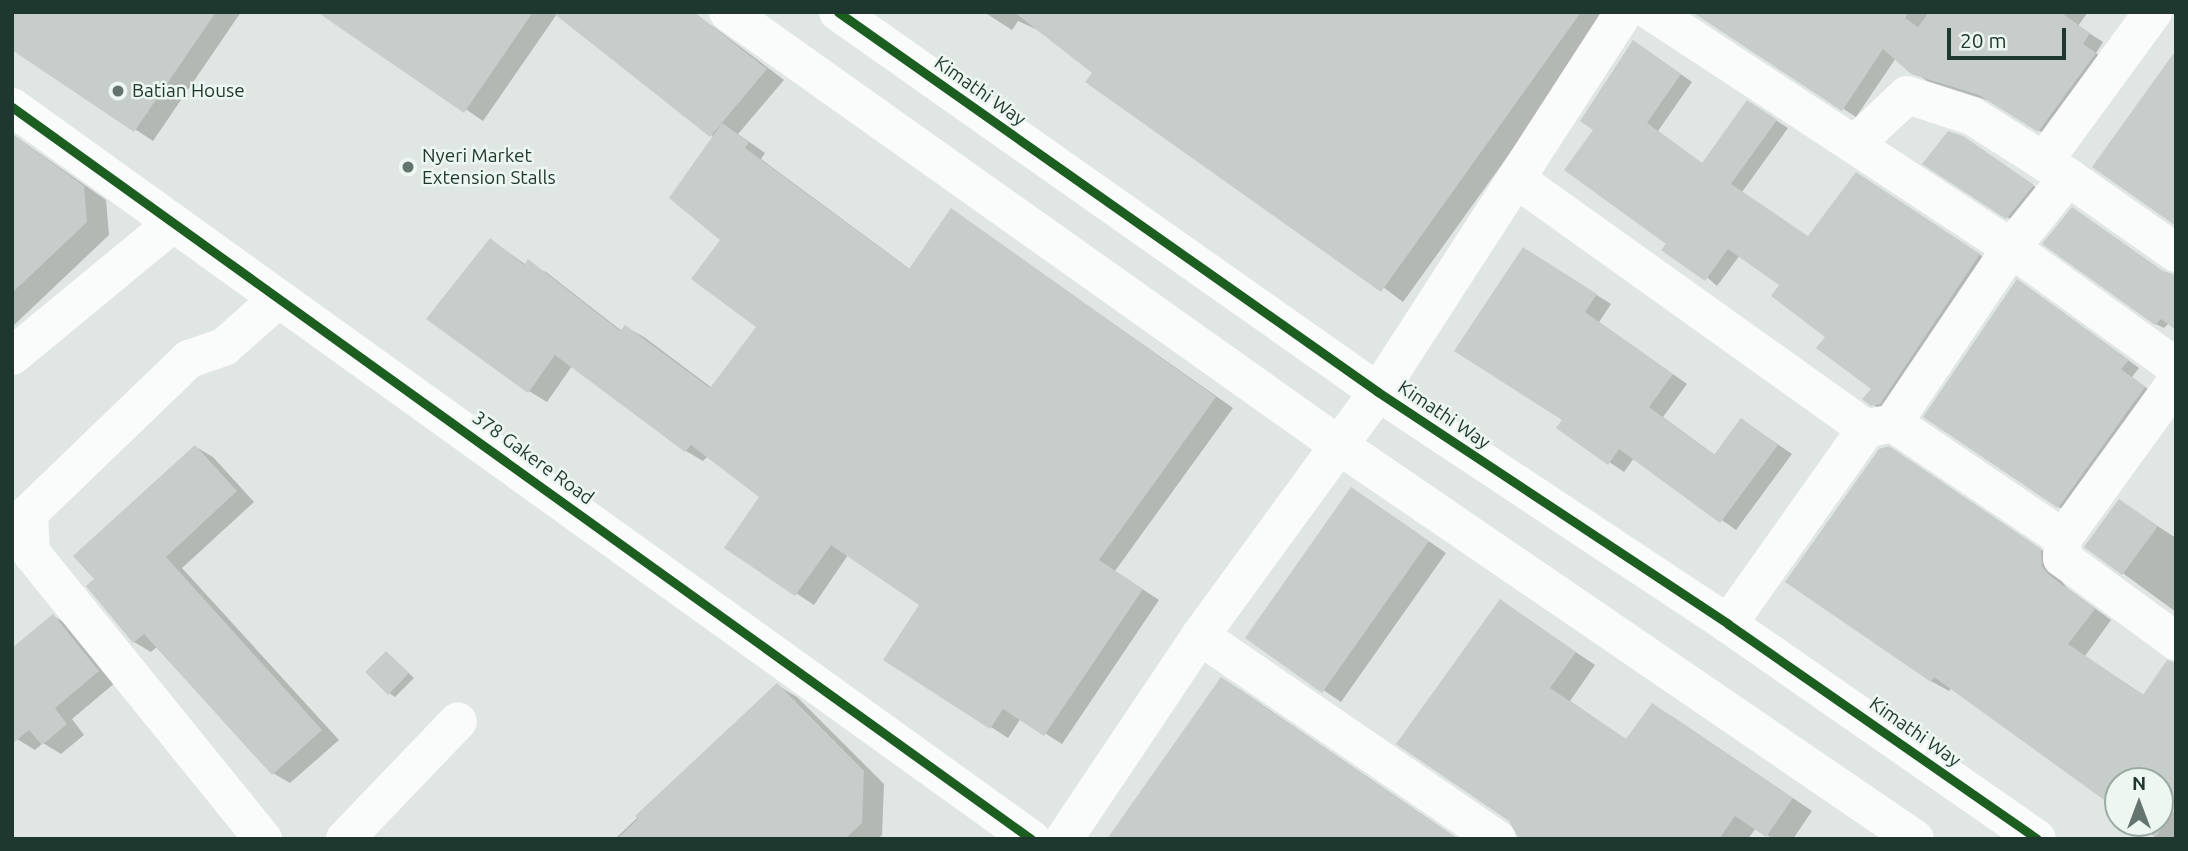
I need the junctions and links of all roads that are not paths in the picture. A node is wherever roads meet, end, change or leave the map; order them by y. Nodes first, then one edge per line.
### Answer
1 (728, 12) edge
2 (838, 12) edge
3 (1624, 12) edge
4 (1652, 12) edge
5 (2153, 12) edge
6 (12, 107) edge
7 (1855, 144) junction
8 (2056, 169) junction
9 (1516, 179) junction
10 (172, 224) junction
11 (2011, 248) junction
12 (2176, 253) edge
13 (278, 299) junction
14 (12, 356) edge
15 (2176, 367) edge
16 (2176, 382) edge
17 (1378, 392) junction
18 (1880, 426) junction
19 (1337, 444) junction
20 (2063, 538) junction
21 (1728, 624) junction
22 (1200, 636) junction
23 (2176, 641) edge
24 (458, 721) dead end
25 (1037, 838) edge
26 (263, 839) edge
27 (345, 839) edge
28 (1497, 839) edge
29 (1915, 839) edge
30 (2037, 839) edge

1 - 19 street
2 - 17 street, Kimathi Way
3 - 9 street
4 - 7 street
5 - 8 street
6 - 10 street, 378 Gakere Road
7 - 8 street
7 - 11 street
8 - 11 street
8 - 12 street
9 - 17 street
9 - 18 street
10 - 13 street, 378 Gakere Road
10 - 14 street
11 - 15 street
11 - 18 street
13 - 25 street, 378 Gakere Road
13 - 26 street
16 - 20 street
17 - 19 street
17 - 21 street, Kimathi Way
18 - 20 street
18 - 21 street
19 - 22 street
19 - 29 street
20 - 23 street
21 - 30 street, Kimathi Way
22 - 25 street
22 - 28 street
24 - 27 street

